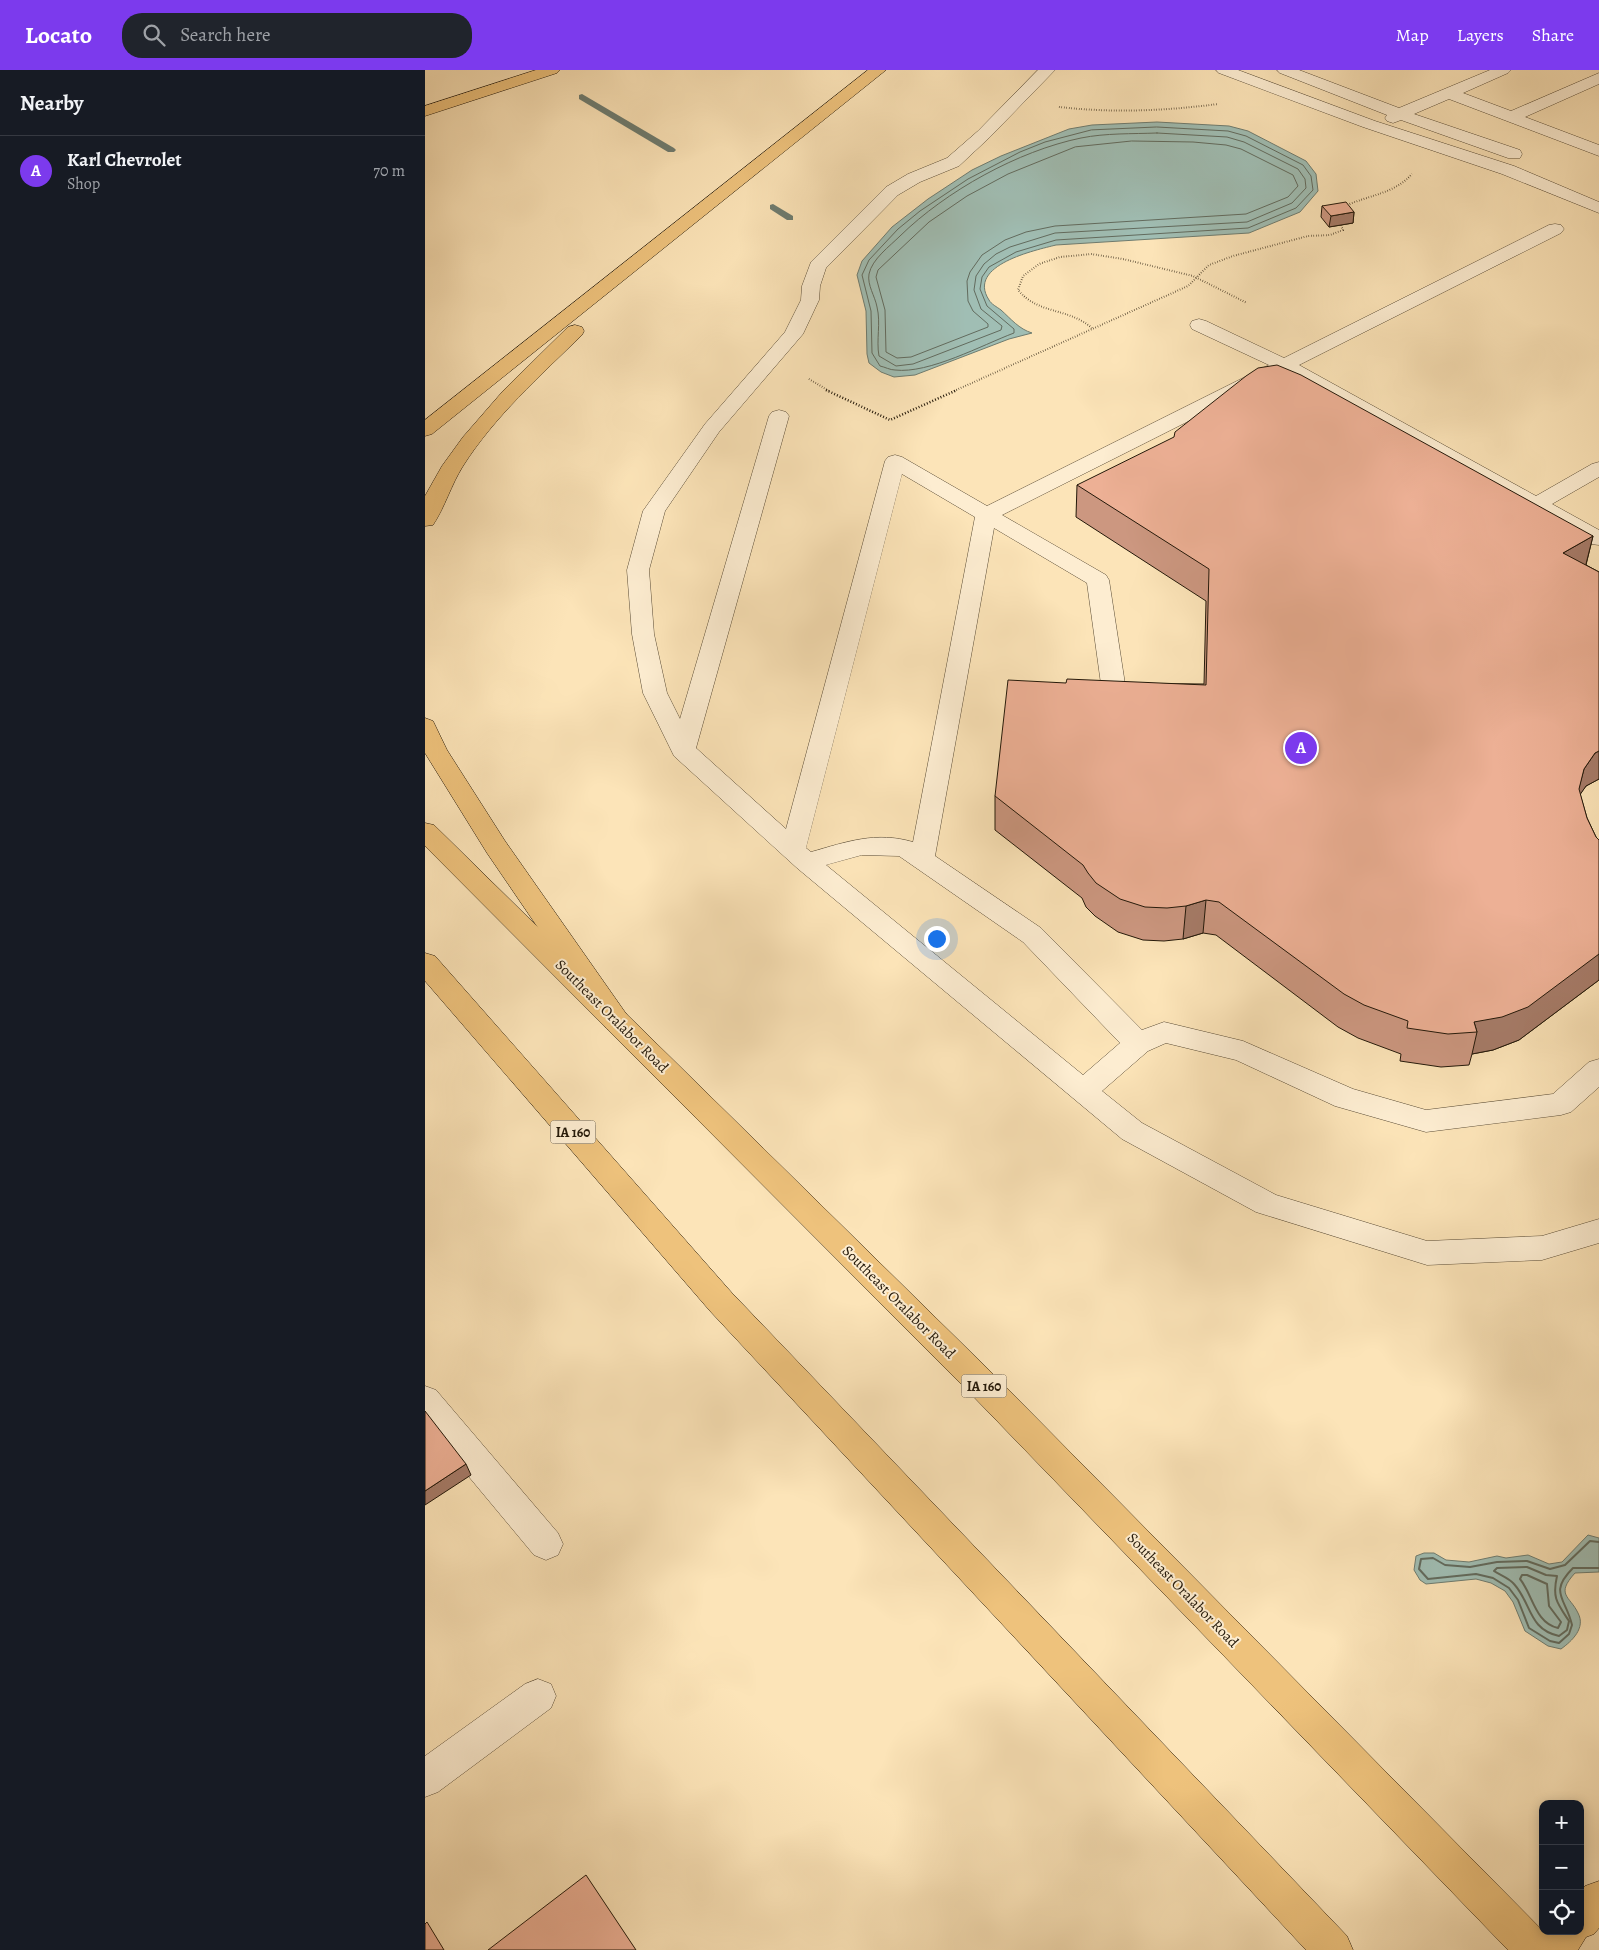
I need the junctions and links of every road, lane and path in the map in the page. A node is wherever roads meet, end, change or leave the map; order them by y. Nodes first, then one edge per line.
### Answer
1 (552, 70) edge
2 (879, 70) edge
3 (1047, 70) edge
4 (1224, 70) edge
5 (1285, 70) edge
6 (1503, 70) edge
7 (1599, 78) edge
8 (1449, 93) junction
9 (1017, 100) junction
10 (1224, 103) dead end
11 (425, 111) edge
12 (1399, 114) junction
13 (1511, 117) junction
14 (1380, 128) junction
15 (1599, 136) edge
16 (1582, 144) junction
17 (1599, 151) edge
18 (1527, 159) dead end
19 (1413, 172) dead end
20 (1599, 208) edge
21 (1339, 212) edge
22 (689, 221) junction
23 (1341, 225) edge
24 (1555, 229) dead end
25 (1197, 277) junction
26 (1247, 303) dead end
27 (1199, 324) dead end
28 (1092, 328) junction
29 (1284, 365) junction
30 (809, 379) dead end
31 (779, 416) dead end
32 (425, 430) edge
33 (1599, 468) edge
34 (1537, 504) junction
35 (986, 515) junction
36 (425, 520) edge
37 (1599, 539) edge
38 (1113, 684) edge
39 (425, 726) edge
40 (683, 750) junction
41 (425, 831) edge
42 (800, 856) junction
43 (922, 860) junction
44 (425, 963) edge
45 (617, 1022) junction
46 (1137, 1044) junction
47 (1599, 1070) edge
48 (1083, 1091) junction
49 (1599, 1231) edge
50 (425, 1400) edge
51 (546, 1544) dead end
52 (538, 1696) dead end
53 (425, 1780) edge
54 (1599, 1900) edge
55 (1584, 1916) edge
56 (1565, 1935) edge
57 (1333, 1950) edge
58 (1535, 1950) edge
59 (1551, 1950) edge

1 - 11 main road
2 - 22 main road
3 - 9 lane
4 - 14 lane
5 - 12 lane
6 - 8 lane
7 - 13 lane
8 - 12 lane
8 - 13 lane
9 - 10 path
9 - 40 lane
12 - 14 lane
12 - 18 lane
13 - 16 lane
14 - 20 lane
15 - 16 lane
16 - 17 lane
19 - 21 path
22 - 32 main road
22 - 36 main road
23 - 25 path
24 - 29 lane
25 - 26 path
25 - 28 path
25 - 28 path
27 - 29 lane
28 - 30 path
29 - 34 lane
29 - 35 lane
31 - 40 lane
33 - 34 lane
34 - 37 lane
35 - 38 lane
35 - 42 lane
35 - 43 lane
39 - 45 main road
40 - 42 lane
41 - 45 main road, Southeast Oralabor Road / IA 160
42 - 43 lane
42 - 48 lane
43 - 46 lane
44 - 57 main road, IA 160
45 - 58 main road, Southeast Oralabor Road / IA 160
46 - 47 lane
46 - 48 lane
48 - 49 lane
50 - 51 lane
52 - 53 lane
54 - 55 main road
56 - 59 main road

